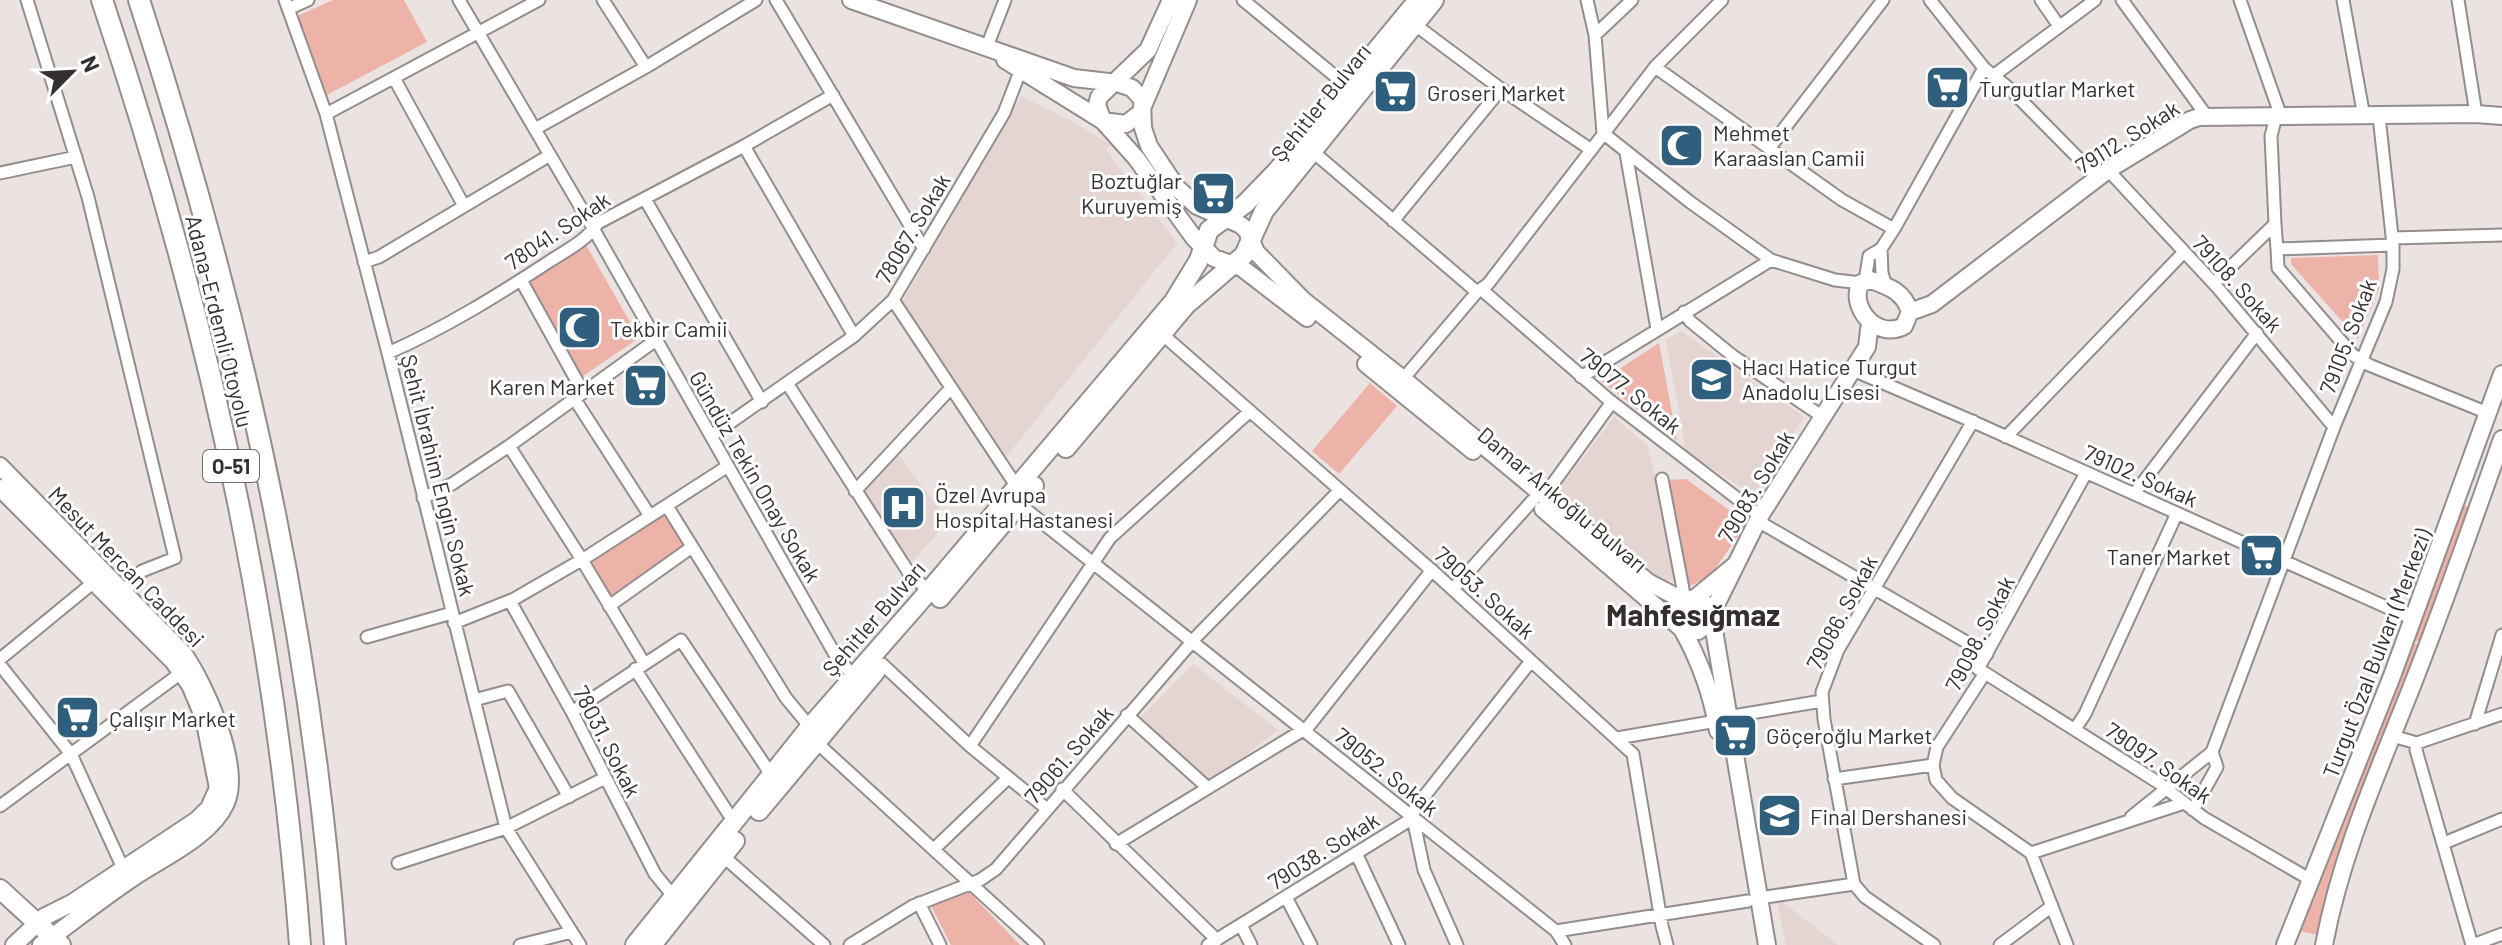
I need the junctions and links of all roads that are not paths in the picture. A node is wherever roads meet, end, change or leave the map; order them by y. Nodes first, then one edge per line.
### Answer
1 (27, 0) edge
2 (102, 0) edge
3 (139, 0) edge
4 (308, 0) edge
5 (459, 0) edge
6 (539, 0) edge
7 (603, 0) edge
8 (756, 0) edge
9 (776, 0) edge
10 (851, 0) edge
11 (1005, 0) edge
12 (1171, 0) edge
13 (1188, 0) edge
14 (1418, 0) edge
15 (1434, 0) edge
16 (1587, 0) edge
17 (1632, 0) edge
18 (1722, 0) edge
19 (1883, 0) edge
20 (1930, 0) edge
21 (2041, 0) edge
22 (2095, 0) edge
23 (2122, 0) edge
24 (2240, 0) edge
25 (2343, 0) edge
26 (2458, 0) edge
27 (1247, 1) edge
28 (286, 4) edge
29 (1414, 24) junction
30 (2059, 26) junction
31 (478, 33) junction
32 (1595, 35) junction
33 (986, 49) junction
34 (1023, 64) junction
35 (646, 67) junction
36 (1655, 67) junction
37 (1988, 72) junction
38 (394, 78) junction
39 (1111, 83) junction
40 (1347, 86) junction
41 (1501, 89) junction
42 (833, 95) junction
43 (1143, 107) junction
44 (326, 114) junction
45 (2476, 114) junction
46 (2372, 116) junction
47 (2502, 116) edge
48 (2199, 117) junction
49 (2274, 118) junction
50 (1103, 121) junction
51 (535, 129) junction
52 (1603, 133) junction
53 (744, 146) junction
54 (1770, 147) junction
55 (1590, 149) junction
56 (1311, 150) junction
57 (1626, 153) junction
58 (550, 155) junction
59 (76, 157) junction
60 (0, 173) edge
61 (2103, 174) junction
62 (645, 199) junction
63 (464, 206) junction
64 (1225, 218) junction
65 (1393, 221) junction
66 (2275, 224) junction
67 (1894, 229) junction
68 (594, 230) junction
69 (2502, 235) edge
70 (1251, 239) junction
71 (2393, 241) junction
72 (1202, 246) junction
73 (924, 249) junction
74 (1881, 249) junction
75 (2277, 249) junction
76 (2184, 252) junction
77 (1771, 260) junction
78 (364, 262) junction
79 (1231, 265) junction
80 (521, 280) junction
81 (2214, 283) junction
82 (1886, 286) junction
83 (1862, 287) junction
84 (1480, 291) junction
85 (893, 300) junction
86 (1684, 312) junction
87 (1910, 312) junction
88 (1870, 322) junction
89 (1657, 329) junction
90 (1891, 331) junction
91 (2257, 333) junction
92 (1162, 334) junction
93 (854, 336) junction
94 (656, 340) junction
95 (1867, 347) junction
96 (388, 353) junction
97 (2361, 360) junction
98 (1853, 370) junction
99 (2502, 374) edge
100 (1581, 377) junction
101 (1403, 379) junction
102 (787, 383) junction
103 (950, 389) junction
104 (579, 395) junction
105 (762, 402) junction
106 (1612, 402) junction
107 (1249, 412) junction
108 (2488, 413) junction
109 (1823, 417) junction
110 (1973, 421) junction
111 (2334, 427) junction
112 (711, 436) junction
113 (2006, 437) junction
114 (2502, 439) edge
115 (509, 446) junction
116 (0, 466) edge
117 (728, 466) junction
118 (2086, 473) junction
119 (1662, 479) dead end
120 (0, 489) edge
121 (1340, 490) junction
122 (855, 491) junction
123 (2134, 494) junction
124 (1018, 496) junction
125 (423, 498) junction
126 (1538, 498) junction
127 (667, 506) junction
128 (2177, 513) junction
129 (650, 516) junction
130 (1760, 516) junction
131 (692, 547) junction
132 (2283, 560) junction
133 (581, 561) junction
134 (1093, 563) junction
135 (1734, 566) junction
136 (1432, 570) junction
137 (94, 582) junction
138 (1875, 588) junction
139 (1453, 589) junction
140 (929, 591) junction
141 (1689, 594) junction
142 (120, 597) junction
143 (510, 601) junction
144 (609, 606) junction
145 (1710, 615) junction
146 (453, 618) junction
147 (2413, 619) junction
148 (1682, 629) junction
149 (2502, 635) edge
150 (367, 637) dead end
151 (1191, 643) junction
152 (1987, 654) junction
153 (1531, 661) junction
154 (0, 664) edge
155 (882, 664) junction
156 (640, 666) junction
157 (181, 673) junction
158 (1985, 673) junction
159 (855, 677) junction
160 (474, 700) junction
161 (1822, 701) junction
162 (572, 712) junction
163 (2502, 714) edge
164 (1127, 715) junction
165 (1722, 719) junction
166 (2475, 724) junction
167 (1303, 729) junction
168 (2075, 729) junction
169 (813, 735) junction
170 (2392, 736) junction
171 (1617, 738) junction
172 (2417, 743) junction
173 (970, 746) junction
174 (2212, 752) junction
175 (71, 754) junction
176 (1933, 765) junction
177 (772, 776) junction
178 (605, 778) junction
179 (1008, 778) junction
180 (1834, 779) junction
181 (1208, 788) junction
182 (2166, 788) junction
183 (1062, 789) junction
184 (569, 797) junction
185 (0, 806) edge
186 (2189, 806) junction
187 (1047, 809) junction
188 (1413, 818) junction
189 (2502, 819) edge
190 (736, 821) junction
191 (2117, 826) junction
192 (506, 828) junction
193 (2444, 843) junction
194 (1116, 844) junction
195 (934, 849) junction
196 (1356, 853) junction
197 (2031, 853) junction
198 (723, 856) junction
199 (398, 863) dead end
200 (126, 875) junction
201 (2311, 880) junction
202 (970, 883) junction
203 (1854, 884) junction
204 (0, 889) edge
205 (674, 897) junction
206 (1286, 897) junction
207 (1753, 899) junction
208 (919, 903) junction
209 (2052, 906) junction
210 (1660, 916) junction
211 (38, 924) junction
212 (1241, 925) junction
213 (1556, 931) junction
214 (572, 932) junction
215 (2502, 934) edge
216 (52, 942) edge
217 (1212, 942) edge
218 (856, 943) edge
219 (14, 945) edge
220 (300, 945) edge
221 (335, 945) edge
222 (520, 945) edge
223 (580, 945) edge
224 (635, 945) edge
225 (652, 945) edge
226 (824, 945) edge
227 (940, 945) edge
228 (1038, 945) edge
229 (1251, 945) edge
230 (1311, 945) edge
231 (1399, 945) edge
232 (1457, 945) edge
233 (1565, 945) edge
234 (1667, 945) edge
235 (1756, 945) edge
236 (1767, 945) edge
237 (1934, 945) edge
238 (2000, 945) edge
239 (2067, 945) edge
240 (2285, 945) edge
241 (2324, 945) edge
242 (2472, 945) edge

1 - 59 street
2 - 220 highway, Adana-Erdemli Otoyolu / O-51
3 - 221 highway, Adana-Erdemli Otoyolu / O-51
4 - 28 street
5 - 31 street, Gündüz Tekin Onay Sokak
6 - 31 street
7 - 35 street
8 - 35 street
9 - 42 street
10 - 33 main road
11 - 33 street
12 - 39 main road
13 - 43 main road
14 - 40 main road, Şehitler Bulvarı
15 - 29 main road, Şehitler Bulvarı
16 - 32 street
17 - 32 street
18 - 36 street
19 - 54 street
20 - 37 street, 79108. Sokak
21 - 30 street
22 - 30 street
23 - 48 street
24 - 49 street
25 - 46 street, 79105. Sokak
26 - 45 street
27 - 40 street
28 - 44 street, Şehit İbrahim Engin Sokak
29 - 41 street
29 - 56 main road, Şehitler Bulvarı
30 - 37 street
31 - 38 street
31 - 51 street, Gündüz Tekin Onay Sokak
32 - 52 street
33 - 34 main road
34 - 39 main road
34 - 50 main road
34 - 73 street, 78067. Sokak
35 - 51 street
36 - 52 street
36 - 54 street
37 - 61 street, 79108. Sokak
37 - 67 street
38 - 44 street
38 - 63 street
39 - 43 main road
39 - 50 main road
40 - 64 main road, Şehitler Bulvarı
41 - 55 street
41 - 65 street
42 - 53 street, 78041. Sokak
42 - 73 street
43 - 50 main road
43 - 64 main road
44 - 78 street, Şehit İbrahim Engin Sokak
45 - 46 main road, 79112. Sokak
45 - 47 main road, 79112. Sokak
46 - 49 main road, 79112. Sokak
46 - 71 street, 79105. Sokak
48 - 49 main road, 79112. Sokak
48 - 61 main road, 79112. Sokak
49 - 66 street
50 - 72 main road
51 - 58 street, Gündüz Tekin Onay Sokak
52 - 55 street
52 - 57 street
53 - 62 street, 78041. Sokak
53 - 93 street
54 - 67 street
55 - 84 street
56 - 65 street, 79077. Sokak
56 - 70 main road, Şehitler Bulvarı
57 - 77 street
57 - 89 street
58 - 63 street
58 - 68 street, Gündüz Tekin Onay Sokak
59 - 60 street
59 - 142 street
61 - 76 street, 79108. Sokak
61 - 87 main road, 79112. Sokak
62 - 68 street, 78041. Sokak
62 - 105 street
63 - 78 street
64 - 70 main road
64 - 72 main road
65 - 84 street, 79077. Sokak
66 - 75 street
66 - 81 street
67 - 74 street
68 - 80 street, 78041. Sokak
68 - 94 street, Gündüz Tekin Onay Sokak
69 - 71 street
70 - 79 main road
70 - 101 main road, Damar Arıkoğlu Bulvarı
71 - 75 street
71 - 97 street, 79105. Sokak
72 - 79 main road
72 - 124 main road, Şehitler Bulvarı
73 - 85 street, 78067. Sokak
74 - 82 street
74 - 83 street
75 - 97 street
76 - 81 street, 79108. Sokak
76 - 113 street
77 - 83 street
77 - 86 street
78 - 96 street, Şehit İbrahim Engin Sokak
79 - 92 main road, Şehitler Bulvarı
79 - 126 main road, Damar Arıkoğlu Bulvarı
80 - 96 street, 78041. Sokak
80 - 104 street
81 - 91 street, 79108. Sokak
82 - 83 main road
82 - 87 main road
83 - 88 main road
84 - 100 street, 79077. Sokak
84 - 101 street
85 - 93 street, 78067. Sokak
85 - 103 street, 79052. Sokak
86 - 89 street
86 - 109 street
87 - 90 main road
88 - 90 main road
88 - 95 main road
89 - 100 street
90 - 95 main road
91 - 111 street, 79108. Sokak
91 - 123 street
92 - 107 street, 79053. Sokak
92 - 124 main road, Şehitler Bulvarı
93 - 102 street, 78067. Sokak
94 - 104 street
94 - 112 street, Gündüz Tekin Onay Sokak
95 - 98 main road, 79083. Sokak
96 - 125 street, Şehit İbrahim Engin Sokak
97 - 108 street
97 - 111 street, 79105. Sokak
98 - 109 main road, 79083. Sokak
98 - 110 street, 79102. Sokak
99 - 108 main road, Turgut Özal Bulvarı (Merkezi)
100 - 106 street, 79077. Sokak
101 - 126 main road, Damar Arıkoğlu Bulvarı
102 - 105 street, 78067. Sokak
102 - 122 street
103 - 122 street
103 - 124 street, 79052. Sokak
104 - 115 street
104 - 129 street
105 - 112 street, 78067. Sokak
106 - 126 street
106 - 130 street, 79077. Sokak
107 - 121 street, 79053. Sokak
107 - 134 street
108 - 147 main road, Turgut Özal Bulvarı (Merkezi)
109 - 130 main road, 79083. Sokak
110 - 113 street, 79102. Sokak
110 - 138 street, 79086. Sokak
111 - 132 street, 79105. Sokak
112 - 117 street, Gündüz Tekin Onay Sokak
113 - 118 street, 79102. Sokak
114 - 170 main road, Turgut Özal Bulvarı (Merkezi)
115 - 125 street
115 - 133 street
116 - 142 main road, Mesut Mercan Caddesi
117 - 127 street
117 - 159 street, Gündüz Tekin Onay Sokak
118 - 123 street, 79102. Sokak
118 - 152 street, 79098. Sokak
119 - 141 street
120 - 137 main road, Mesut Mercan Caddesi
121 - 136 street, 79053. Sokak
121 - 151 street, 79061. Sokak
122 - 140 street
123 - 128 street, 79102. Sokak
124 - 134 street, 79052. Sokak
124 - 140 main road, Şehitler Bulvarı
124 - 155 main road, Şehitler Bulvarı
125 - 146 street, Şehit İbrahim Engin Sokak
126 - 139 street
126 - 141 main road, Damar Arıkoğlu Bulvarı
126 - 148 main road, Damar Arıkoğlu Bulvarı
127 - 129 street
127 - 131 street
128 - 132 street, 79102. Sokak
128 - 168 street
129 - 133 street
130 - 135 main road, 79083. Sokak
130 - 138 street, 79077. Sokak
131 - 144 street
131 - 169 street
132 - 147 street, 79102. Sokak
132 - 174 street, 79105. Sokak
133 - 143 street
133 - 144 street
134 - 151 street, 79052. Sokak
134 - 173 street
135 - 141 main road
135 - 145 main road, 79083. Sokak
136 - 139 street, 79053. Sokak
136 - 167 street
137 - 142 main road, Mesut Mercan Caddesi
137 - 154 street
138 - 152 street, 79077. Sokak
138 - 161 street, 79086. Sokak
139 - 153 street, 79053. Sokak
140 - 159 main road, Şehitler Bulvarı
141 - 145 main road
141 - 148 main road
142 - 157 main road, Mesut Mercan Caddesi
142 - 200 main road, Mesut Mercan Caddesi
143 - 146 street
143 - 162 street, 78031. Sokak
144 - 156 street
145 - 148 main road
145 - 165 main road, Damar Arıkoğlu Bulvarı
146 - 150 street
146 - 160 street, Şehit İbrahim Engin Sokak
147 - 201 main road, Turgut Özal Bulvarı (Merkezi)
148 - 165 main road, Damar Arıkoğlu Bulvarı
149 - 166 street
151 - 164 street, 79061. Sokak
151 - 167 street, 79052. Sokak
152 - 158 street, 79098. Sokak
153 - 171 street, 79053. Sokak
153 - 188 street, 79038. Sokak
154 - 175 street
155 - 169 main road, Şehitler Bulvarı
155 - 173 street
156 - 162 street
156 - 177 street
156 - 190 street
157 - 175 street
157 - 200 main road, Mesut Mercan Caddesi
158 - 168 street, 79097. Sokak
158 - 176 street, 79098. Sokak
159 - 169 main road, Şehitler Bulvarı
160 - 184 street
160 - 192 street, Şehit İbrahim Engin Sokak
161 - 165 street
161 - 180 street, 79086. Sokak
162 - 178 street, 78031. Sokak
163 - 166 street
164 - 181 street
164 - 183 street, 79061. Sokak
165 - 171 street
165 - 207 main road, Damar Arıkoğlu Bulvarı
166 - 172 street
167 - 181 street
167 - 188 street, 79052. Sokak
168 - 182 street, 79097. Sokak
169 - 177 main road, Şehitler Bulvarı
169 - 195 street
169 - 198 main road, Şehitler Bulvarı
170 - 172 street
170 - 241 main road, Turgut Özal Bulvarı (Merkezi)
171 - 210 street, 79053. Sokak
172 - 193 street
173 - 179 street
174 - 182 street
174 - 186 street, 79105. Sokak
175 - 185 street
175 - 200 street
176 - 180 street
176 - 197 street
177 - 190 main road, Şehitler Bulvarı
178 - 184 street
178 - 205 street, 78031. Sokak
179 - 187 street
179 - 195 street
180 - 203 street, 79086. Sokak
181 - 194 street
182 - 186 street, 79097. Sokak
182 - 191 street
183 - 187 street, 79061. Sokak
183 - 194 street
184 - 192 street
186 - 191 street
186 - 201 street, 79097. Sokak
187 - 202 street, 79061. Sokak
188 - 196 street, 79038. Sokak
188 - 213 street, 79052. Sokak
188 - 232 street
189 - 193 street
190 - 205 main road, Şehitler Bulvarı
191 - 197 street
192 - 199 street
192 - 214 street, Şehit İbrahim Engin Sokak
193 - 242 street
194 - 217 street
195 - 202 street
196 - 206 street, 79038. Sokak
196 - 231 street
197 - 209 street
198 - 225 main road, Şehitler Bulvarı
198 - 226 street
200 - 211 main road, Mesut Mercan Caddesi
200 - 216 main road, Mesut Mercan Caddesi
201 - 240 main road, Turgut Özal Bulvarı (Merkezi)
202 - 208 street, 79061. Sokak
202 - 228 street
203 - 207 street
203 - 237 street
204 - 211 main road
205 - 224 main road, Şehitler Bulvarı
206 - 212 street, 79038. Sokak
206 - 230 street
207 - 210 street
207 - 235 main road, Damar Arıkoğlu Bulvarı
207 - 236 main road, Damar Arıkoğlu Bulvarı
208 - 218 street, 79061. Sokak
208 - 227 street
209 - 238 street
209 - 239 street
210 - 213 street
210 - 234 street, 79053. Sokak
211 - 216 main road
211 - 219 main road, Mesut Mercan Caddesi
212 - 217 street, 79038. Sokak
212 - 229 street
213 - 233 street, 79052. Sokak
214 - 222 street
214 - 223 street, Şehit İbrahim Engin Sokak
215 - 242 street

